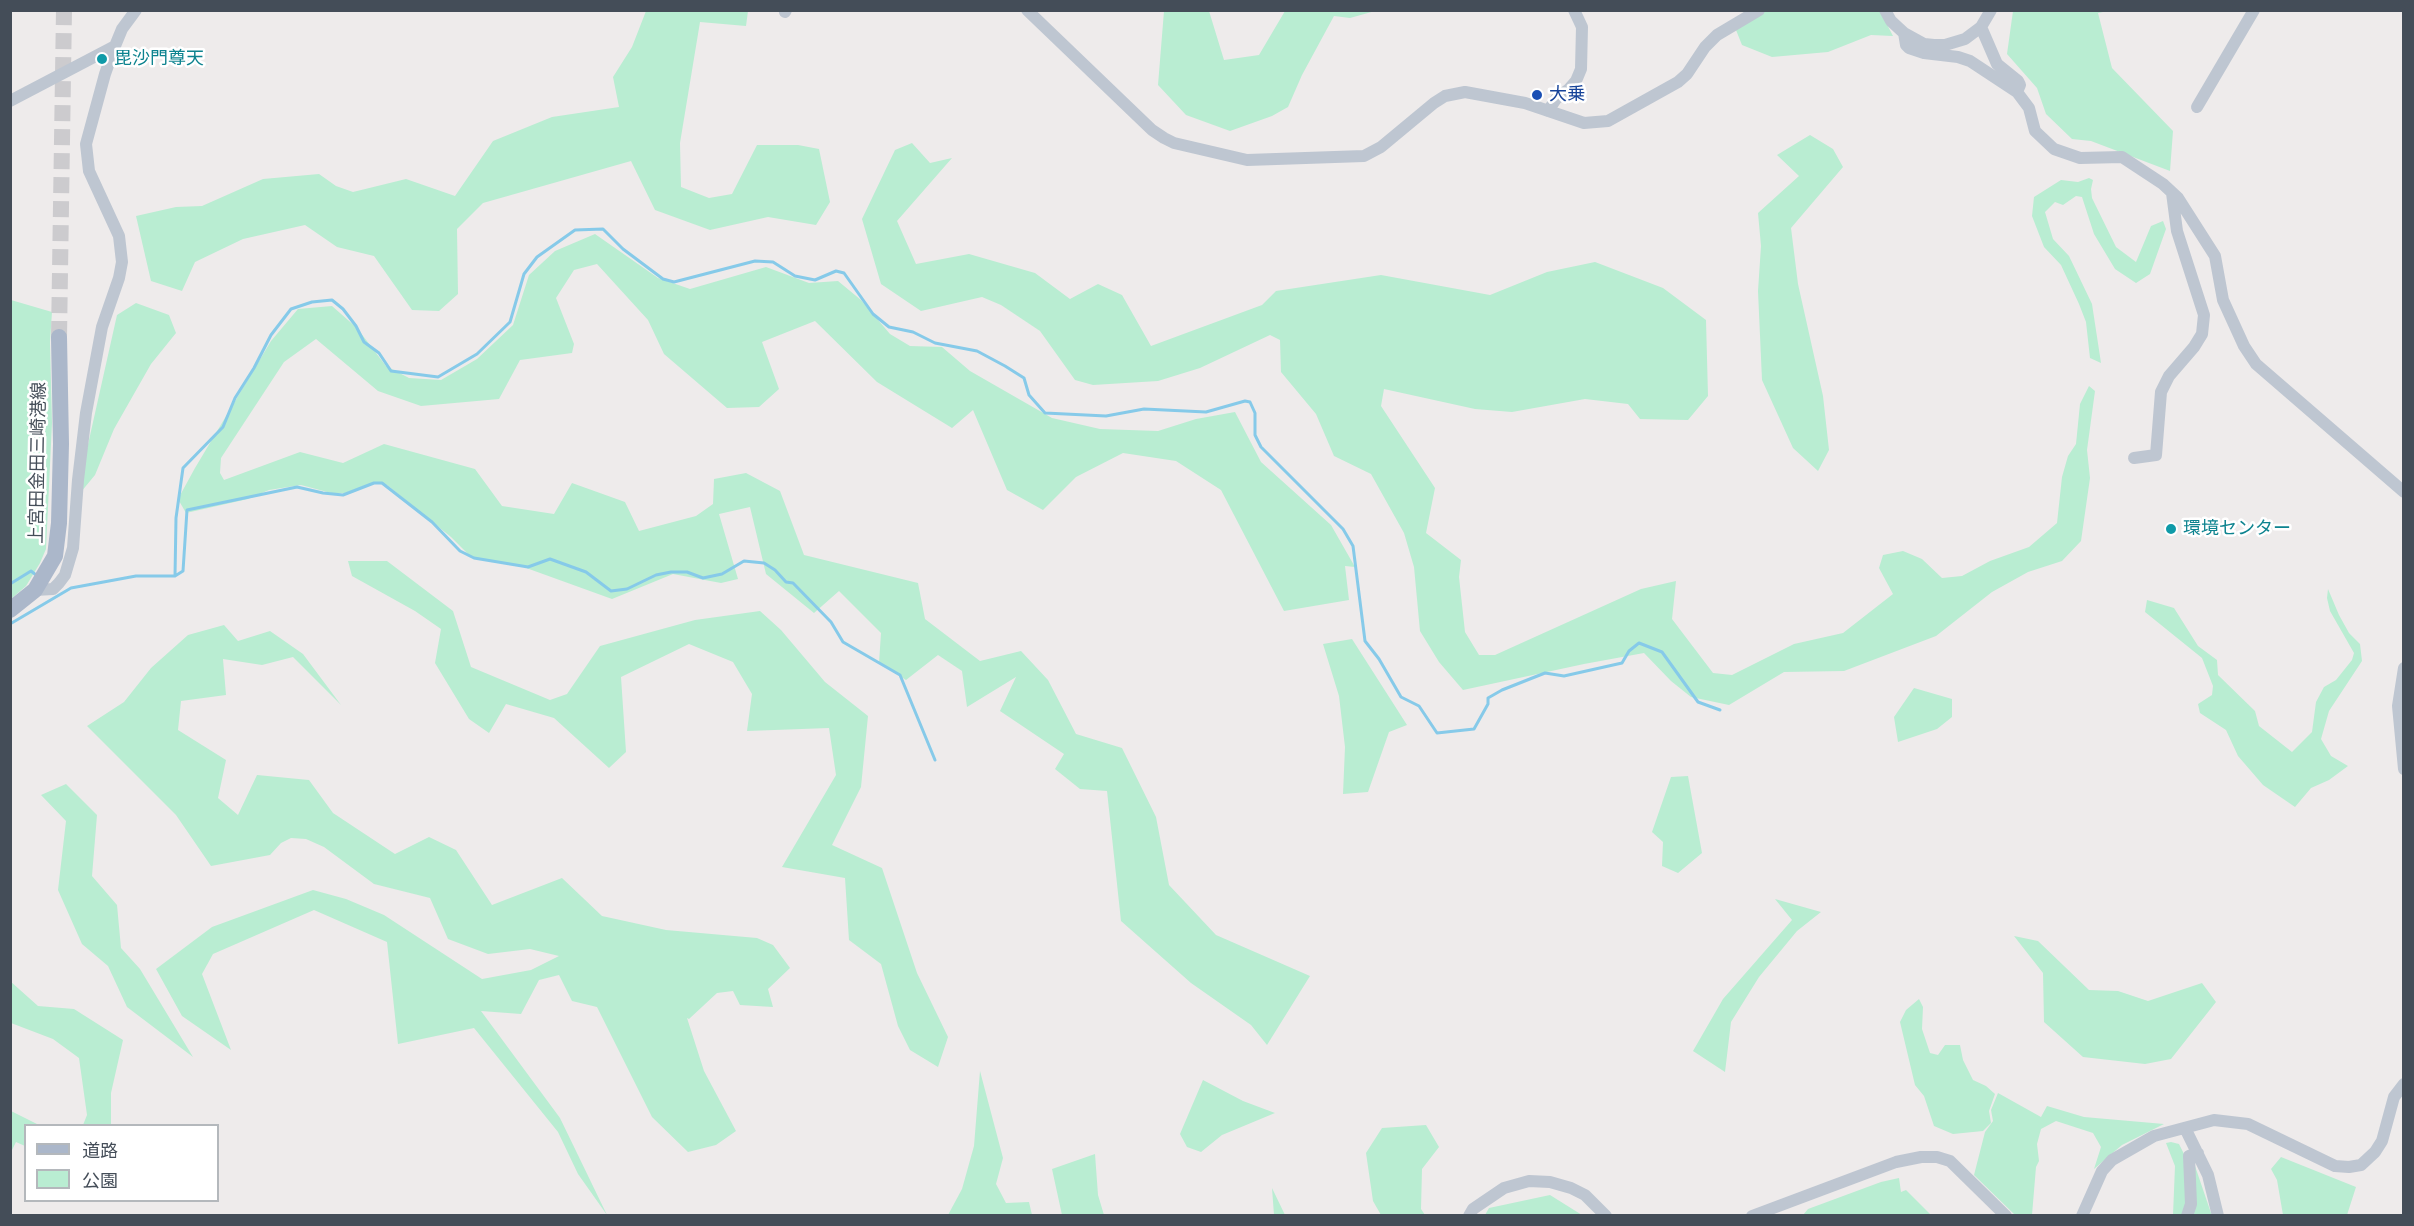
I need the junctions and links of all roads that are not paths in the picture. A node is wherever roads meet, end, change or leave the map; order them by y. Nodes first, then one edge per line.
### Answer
1 (136, 10) edge
2 (1027, 10) edge
3 (1574, 10) edge
4 (1759, 10) edge
5 (1885, 10) edge
6 (1991, 10) edge
7 (2254, 10) edge
8 (1981, 27) junction
9 (1904, 33) junction
10 (115, 46) junction
11 (2017, 92) junction
12 (10, 101) edge
13 (2197, 107) dead end
14 (1548, 111) junction
15 (2172, 192) junction
16 (59, 337) tunnel mouth
17 (2134, 458) dead end
18 (2403, 492) edge
19 (35, 590) junction
20 (10, 610) edge
21 (2403, 668) edge
22 (2403, 769) edge
23 (2403, 1084) edge
24 (2185, 1128) junction
25 (2198, 1153) junction
26 (1469, 1215) edge
27 (1606, 1215) edge
28 (1752, 1215) edge
29 (2006, 1215) edge
30 (2082, 1215) edge
31 (2187, 1215) edge
32 (2218, 1215) edge

1 - 10 street
2 - 14 street
3 - 14 street
4 - 14 street
5 - 9 street
6 - 8 street
7 - 13 street
8 - 9 street
8 - 11 street
9 - 11 street
10 - 12 street
10 - 19 street
11 - 15 street
15 - 17 street
15 - 18 street
16 - 19 main road, 上宮田金田三崎港線
19 - 20 main road, 上宮田金田三崎港線
21 - 22 street
23 - 24 street
24 - 25 street
24 - 30 street
25 - 31 street
25 - 32 street
26 - 27 street
28 - 29 street

